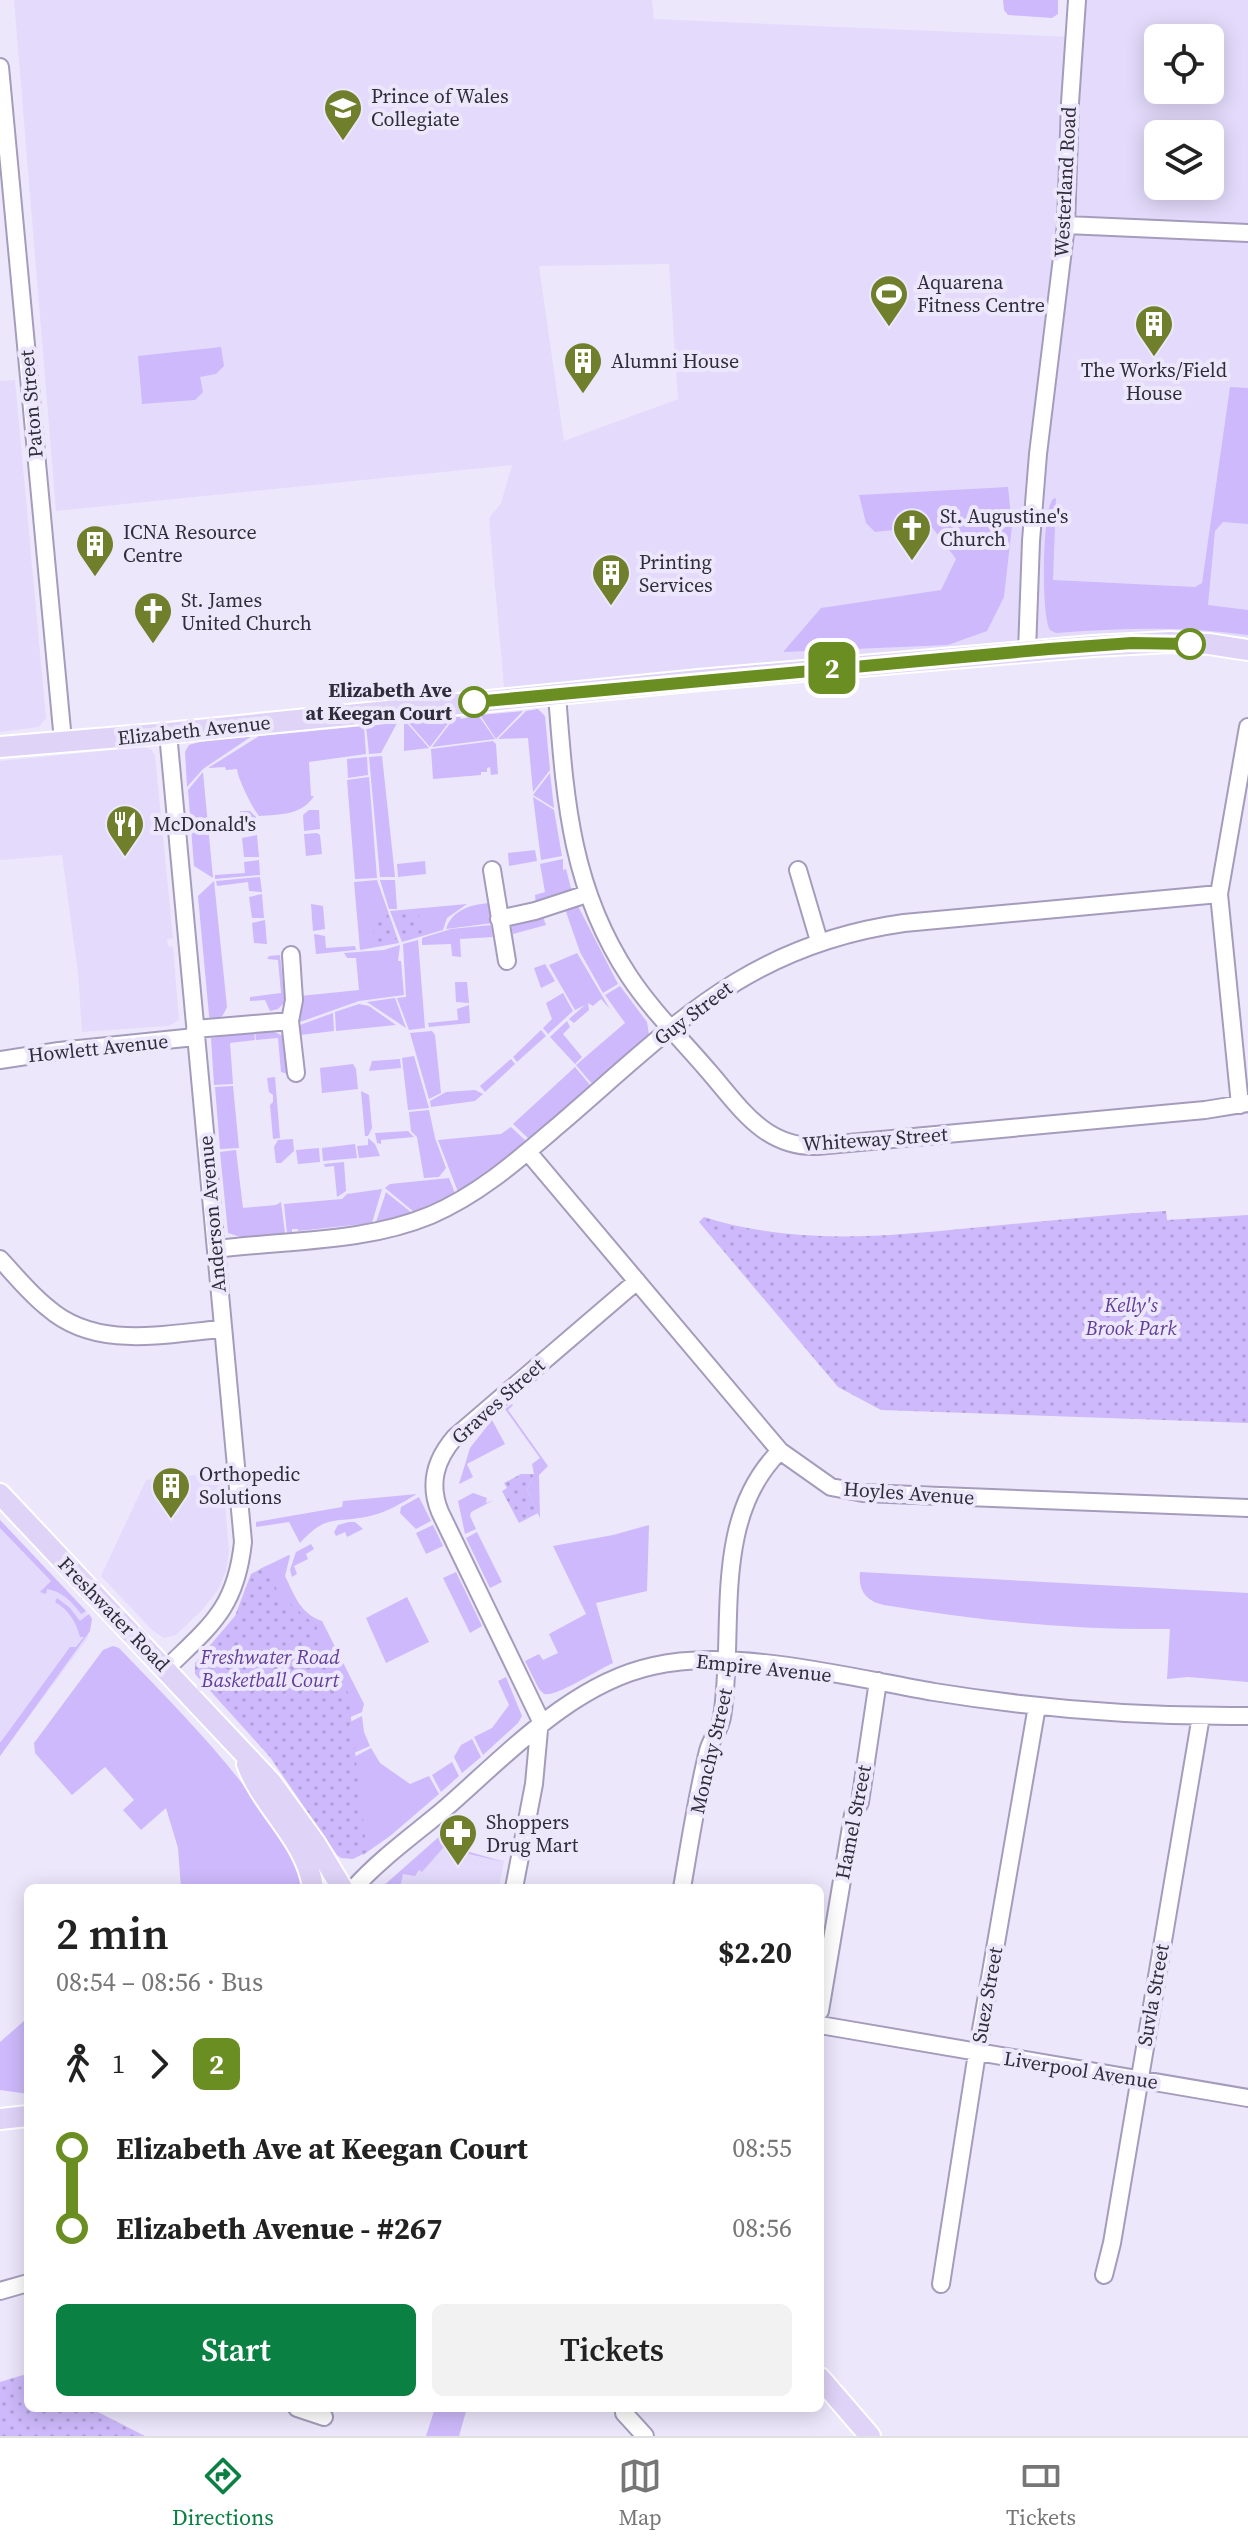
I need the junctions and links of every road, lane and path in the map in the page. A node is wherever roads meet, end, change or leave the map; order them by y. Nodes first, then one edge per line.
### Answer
1 (1077, 0) edge
2 (0, 67) edge
3 (1066, 225) junction
4 (1248, 233) edge
5 (1248, 650) edge
6 (1027, 651) junction
7 (557, 695) junction
8 (1248, 727) edge
9 (168, 733) junction
10 (63, 741) junction
11 (0, 747) edge
12 (492, 870) dead end
13 (798, 870) dead end
14 (587, 894) junction
15 (1219, 894) junction
16 (499, 919) junction
17 (819, 941) junction
18 (291, 955) dead end
19 (507, 961) dead end
20 (290, 1021) junction
21 (671, 1028) junction
22 (195, 1033) junction
23 (1, 1055) edge
24 (296, 1073) dead end
25 (1244, 1104) edge
26 (528, 1152) junction
27 (216, 1249) junction
28 (0, 1259) edge
29 (637, 1281) junction
30 (222, 1329) junction
31 (780, 1451) junction
32 (0, 1494) edge
33 (1248, 1508) edge
34 (727, 1661) junction
35 (166, 1669) junction
36 (878, 1681) junction
37 (1037, 1706) junction
38 (1201, 1716) junction
39 (1248, 1716) edge
40 (541, 1726) junction
41 (244, 1756) junction
42 (312, 1884) edge
43 (339, 1884) edge
44 (359, 1884) edge
45 (515, 1884) edge
46 (683, 1884) edge
47 (824, 1987) edge
48 (824, 2026) edge
49 (977, 2053) junction
50 (1139, 2078) junction
51 (1248, 2098) edge
52 (24, 2116) edge
53 (0, 2119) edge
54 (1104, 2275) dead end
55 (24, 2284) edge
56 (941, 2284) dead end
57 (0, 2291) edge
58 (824, 2383) edge
59 (309, 2412) edge
60 (619, 2412) edge
61 (626, 2412) edge
62 (324, 2417) dead end
63 (606, 2417) dead end
64 (645, 2436) edge
65 (870, 2436) edge

1 - 3 street, Westerland Road
2 - 10 street, Paton Street
3 - 4 street
3 - 6 street, Westerland Road
5 - 6 main road, Elizabeth Avenue
6 - 7 main road, Elizabeth Avenue
7 - 9 main road, Elizabeth Avenue
7 - 14 street, Whiteway Street
8 - 15 street
9 - 10 main road, Elizabeth Avenue
9 - 22 street, Anderson Avenue
10 - 11 main road, Elizabeth Avenue
12 - 16 street
13 - 17 street
14 - 16 street
14 - 21 street, Whiteway Street
15 - 17 street, Guy Street
15 - 25 street
16 - 19 street
17 - 21 street, Guy Street
18 - 20 street
20 - 22 street, Howlett Avenue
20 - 24 street
21 - 25 street, Whiteway Street
21 - 26 street, Guy Street
22 - 23 street, Howlett Avenue
22 - 27 street, Anderson Avenue
26 - 27 street, Guy Street
26 - 29 street, Hoyles Avenue
27 - 30 street, Anderson Avenue
28 - 30 street
29 - 31 street, Hoyles Avenue
29 - 40 street, Graves Street
30 - 35 street, Anderson Avenue
31 - 33 street, Hoyles Avenue
31 - 34 street, Monchy Street
32 - 35 main road, Freshwater Road
34 - 36 street, Empire Avenue
34 - 40 street, Empire Avenue
34 - 46 street, Monchy Street
35 - 41 main road, Freshwater Road
36 - 37 street, Empire Avenue
36 - 47 street, Hamel Street
37 - 38 street, Empire Avenue
37 - 49 street, Suez Street
38 - 39 street, Empire Avenue
38 - 50 street, Suvla Street
40 - 44 street, Empire Avenue
40 - 45 street
41 - 42 main road
41 - 43 main road, Freshwater Road
48 - 49 street, Liverpool Avenue
49 - 50 street, Liverpool Avenue
49 - 56 street, Suez Street
50 - 51 street, Liverpool Avenue
50 - 54 street, Suvla Street
52 - 53 main road
55 - 57 street
58 - 65 main road
59 - 62 street
60 - 63 street
61 - 64 street

